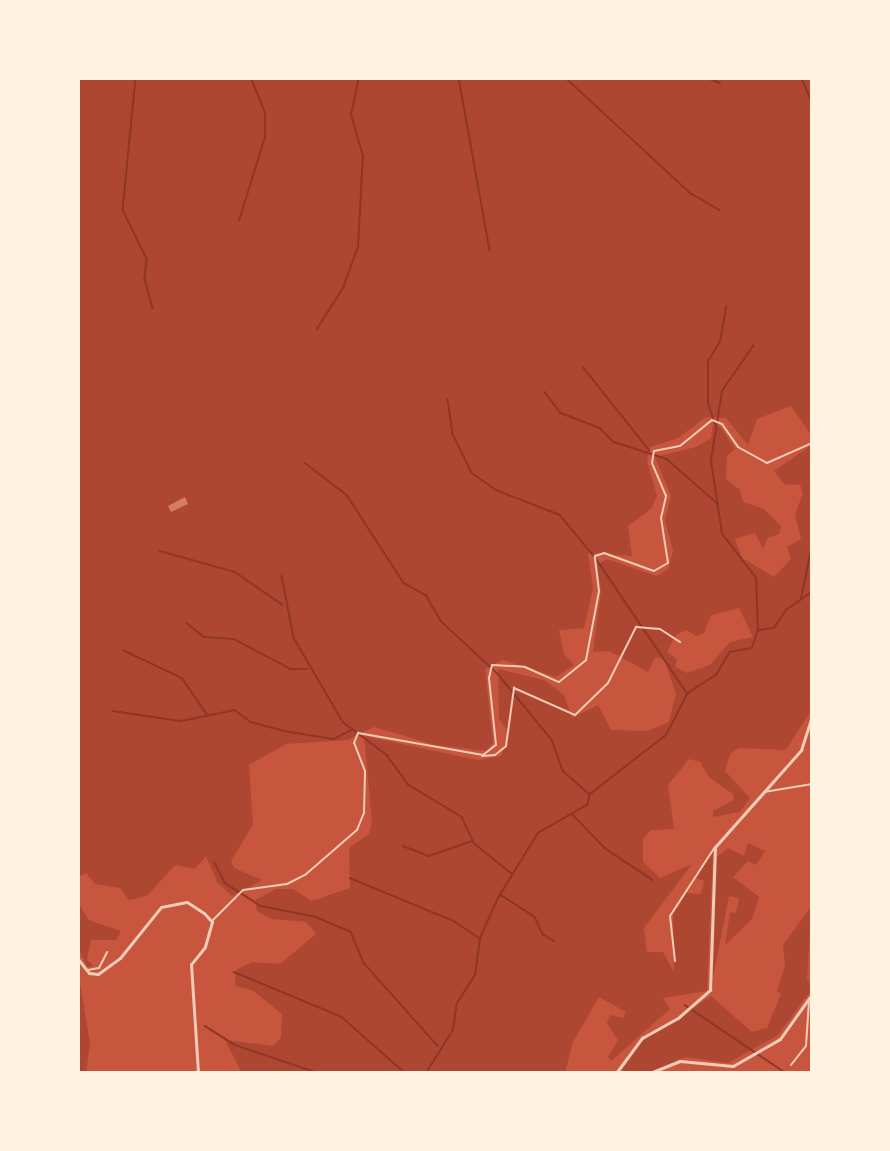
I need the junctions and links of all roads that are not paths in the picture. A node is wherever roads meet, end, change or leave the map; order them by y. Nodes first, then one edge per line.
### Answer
1 (812, 443) edge
2 (680, 642) dead end
3 (812, 716) edge
4 (476, 756) junction
5 (812, 784) edge
6 (764, 792) junction
7 (715, 847) junction
8 (212, 922) junction
9 (107, 952) dead end
10 (78, 959) edge
11 (675, 961) dead end
12 (85, 970) junction
13 (812, 994) edge
14 (809, 998) junction
15 (791, 1065) dead end
16 (198, 1073) edge
17 (616, 1073) edge
18 (650, 1073) edge

1 - 4 street
2 - 4 street
3 - 6 street
4 - 8 street
5 - 6 street
6 - 7 street
7 - 11 street
7 - 17 street
8 - 12 street
8 - 16 street
9 - 12 street
10 - 12 street
13 - 14 street
14 - 15 street
14 - 18 street

